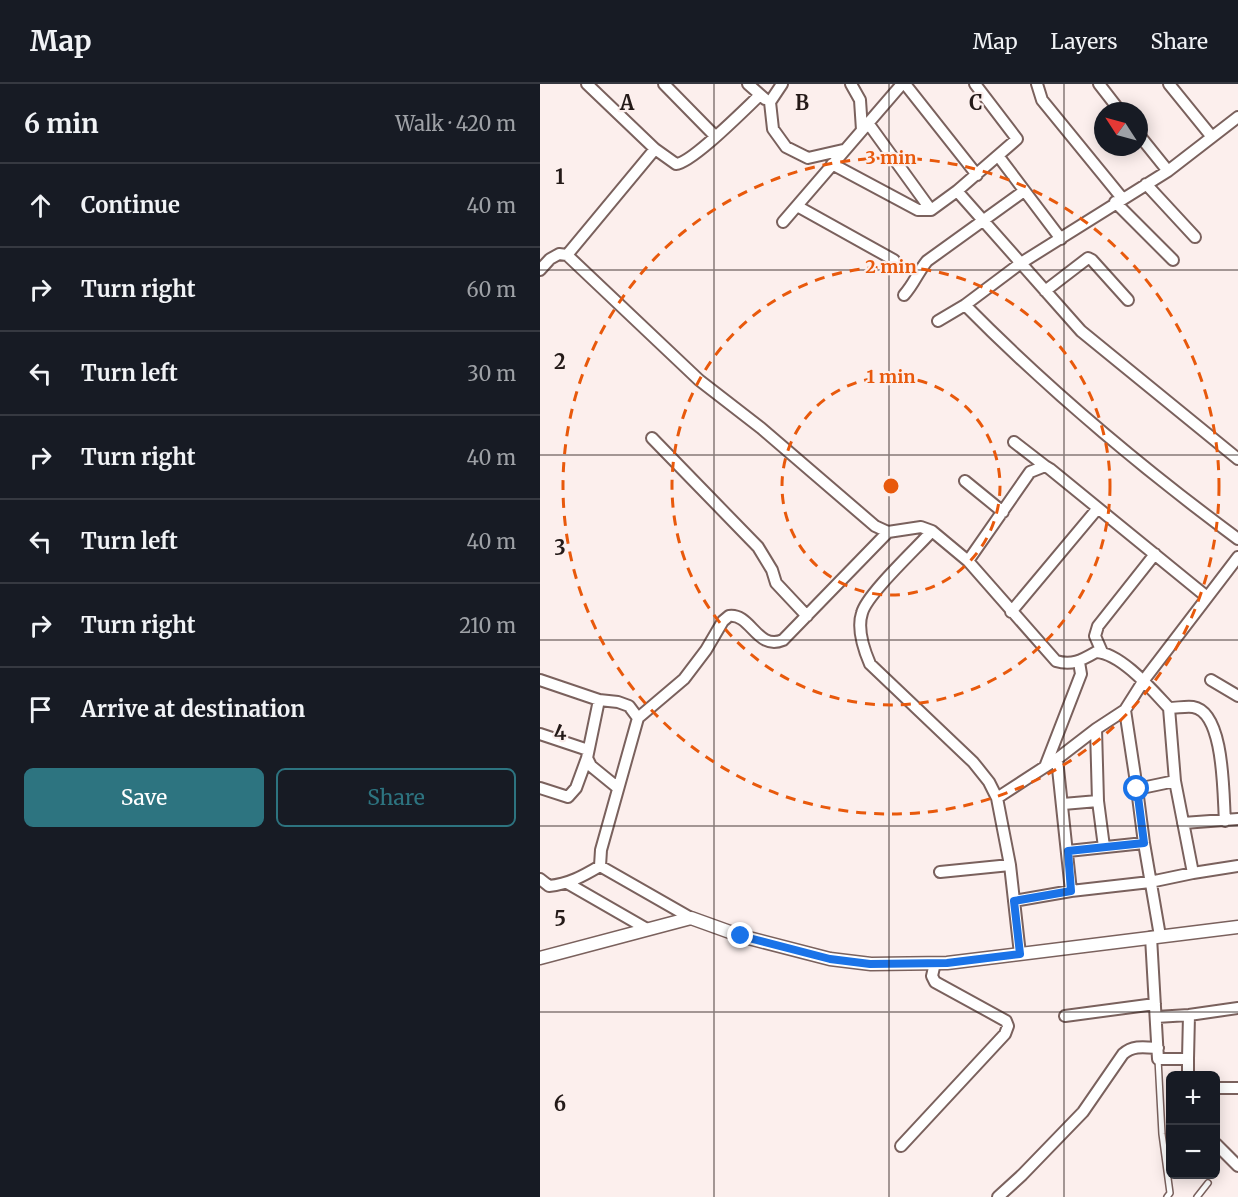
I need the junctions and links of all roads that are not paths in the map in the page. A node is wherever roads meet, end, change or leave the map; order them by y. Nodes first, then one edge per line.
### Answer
1 (587, 84) edge
2 (664, 84) edge
3 (748, 84) edge
4 (782, 84) edge
5 (851, 84) edge
6 (904, 84) edge
7 (975, 84) edge
8 (1037, 84) edge
9 (1099, 84) edge
10 (1169, 84) edge
11 (760, 95) junction
12 (770, 102) junction
13 (1113, 102) edge
14 (1238, 117) edge
15 (865, 126) junction
16 (715, 136) junction
17 (1212, 137) junction
18 (1148, 146) edge
19 (655, 149) junction
20 (844, 150) junction
21 (999, 157) junction
22 (832, 164) junction
23 (1168, 171) junction
24 (977, 175) junction
25 (1146, 184) junction
26 (957, 191) junction
27 (1024, 191) junction
28 (1119, 200) junction
29 (796, 206) junction
30 (931, 210) junction
31 (982, 219) junction
32 (783, 222) dead end
33 (1195, 237) dead end
34 (1061, 239) junction
35 (567, 255) junction
36 (894, 260) dead end
37 (1173, 260) dead end
38 (1020, 263) junction
39 (540, 270) edge
40 (1045, 291) junction
41 (904, 295) dead end
42 (1128, 300) dead end
43 (965, 305) junction
44 (938, 321) dead end
45 (652, 438) dead end
46 (1014, 441) dead end
47 (1238, 459) edge
48 (1045, 466) junction
49 (965, 481) dead end
50 (1098, 508) junction
51 (1003, 512) junction
52 (932, 531) junction
53 (888, 532) junction
54 (1238, 539) edge
55 (1155, 554) junction
56 (1238, 557) edge
57 (968, 561) junction
58 (1207, 597) junction
59 (1011, 612) junction
60 (807, 616) junction
61 (1102, 652) junction
62 (1079, 662) junction
63 (540, 680) edge
64 (1144, 680) junction
65 (1211, 680) dead end
66 (1238, 696) edge
67 (599, 700) junction
68 (1169, 708) junction
69 (1125, 710) junction
70 (638, 718) junction
71 (1096, 729) junction
72 (540, 734) edge
73 (588, 754) junction
74 (1057, 759) junction
75 (1045, 767) junction
76 (1175, 781) junction
77 (540, 788) edge
78 (618, 788) junction
79 (1137, 789) junction
80 (997, 798) junction
81 (1098, 801) junction
82 (1063, 804) junction
83 (1238, 819) edge
84 (1225, 820) junction
85 (1183, 823) junction
86 (1144, 843) junction
87 (1104, 847) junction
88 (1068, 851) junction
89 (1010, 865) junction
90 (600, 866) junction
91 (1238, 866) edge
92 (940, 872) dead end
93 (1193, 873) junction
94 (1150, 882) junction
95 (544, 883) edge
96 (567, 883) junction
97 (1071, 891) junction
98 (540, 896) edge
99 (1014, 901) junction
100 (691, 918) junction
101 (1238, 927) edge
102 (647, 929) junction
103 (1156, 937) junction
104 (1020, 954) junction
105 (540, 958) edge
106 (935, 963) junction
107 (1155, 1004) junction
108 (1238, 1008) edge
109 (1189, 1015) junction
110 (1065, 1016) dead end
111 (1156, 1017) junction
112 (1158, 1054) junction
113 (1188, 1059) junction
114 (1188, 1071) edge
115 (1220, 1088) edge
116 (1238, 1088) edge
117 (901, 1146) dead end
118 (1220, 1149) edge
119 (1238, 1166) edge
120 (1208, 1183) dead end
121 (998, 1197) edge
122 (1167, 1197) edge
123 (1197, 1197) edge

1 - 19 street
2 - 16 street
3 - 11 street
4 - 12 street
5 - 15 street
6 - 15 street
6 - 24 street
7 - 21 street
8 - 28 street
9 - 13 street
10 - 17 street
11 - 12 street
11 - 16 street
12 - 20 street
14 - 17 street
15 - 20 street
15 - 30 street
16 - 19 street
17 - 23 street
18 - 23 street
19 - 35 street
20 - 22 street
21 - 24 street
21 - 27 street
22 - 29 street
22 - 30 street
23 - 25 street
24 - 26 street
25 - 28 street
25 - 33 street
26 - 30 street
26 - 31 street
27 - 31 street
27 - 34 street
28 - 34 street
28 - 37 street
29 - 32 street
29 - 36 street
31 - 38 street
31 - 41 street
34 - 38 street
35 - 39 street
35 - 53 street
38 - 40 street
38 - 43 street
40 - 42 street
40 - 47 street
43 - 44 street
43 - 54 street
45 - 60 street
46 - 48 street
48 - 50 street
48 - 51 street
49 - 51 street
50 - 55 street
50 - 59 street
51 - 57 street
52 - 53 street
52 - 57 street
52 - 80 street
53 - 60 street
55 - 58 street
55 - 61 street
56 - 58 street
57 - 59 street
58 - 64 street
59 - 62 street
60 - 70 street
61 - 62 street
61 - 64 street
62 - 75 street
63 - 67 street
64 - 68 street
64 - 69 street
65 - 66 street
67 - 70 street
67 - 73 street
68 - 76 street
68 - 84 street
69 - 71 street
69 - 79 street
70 - 78 street
71 - 74 street
71 - 81 street
72 - 73 street
73 - 77 street
73 - 78 street
74 - 75 street
74 - 82 street
75 - 80 street
76 - 79 street
76 - 85 street
78 - 90 street
79 - 86 street
80 - 89 street
81 - 82 street
81 - 87 street
82 - 88 street
83 - 84 street
84 - 85 street
85 - 93 street
86 - 87 street
86 - 94 street
87 - 88 street
88 - 97 street
89 - 92 street
89 - 99 street
90 - 96 street
90 - 100 street
91 - 93 street
93 - 94 street
94 - 97 street
94 - 103 street
95 - 96 street
95 - 98 street
96 - 102 street
97 - 99 street
99 - 104 street
100 - 102 street
100 - 106 street
101 - 103 street
102 - 105 street
103 - 104 street
103 - 107 street
104 - 106 street
106 - 117 street
107 - 110 street
107 - 111 street
108 - 109 street
109 - 111 street
109 - 113 street
111 - 112 street
112 - 113 street
112 - 121 street
112 - 122 lane
113 - 114 street
115 - 116 street
118 - 119 street
120 - 123 lane

